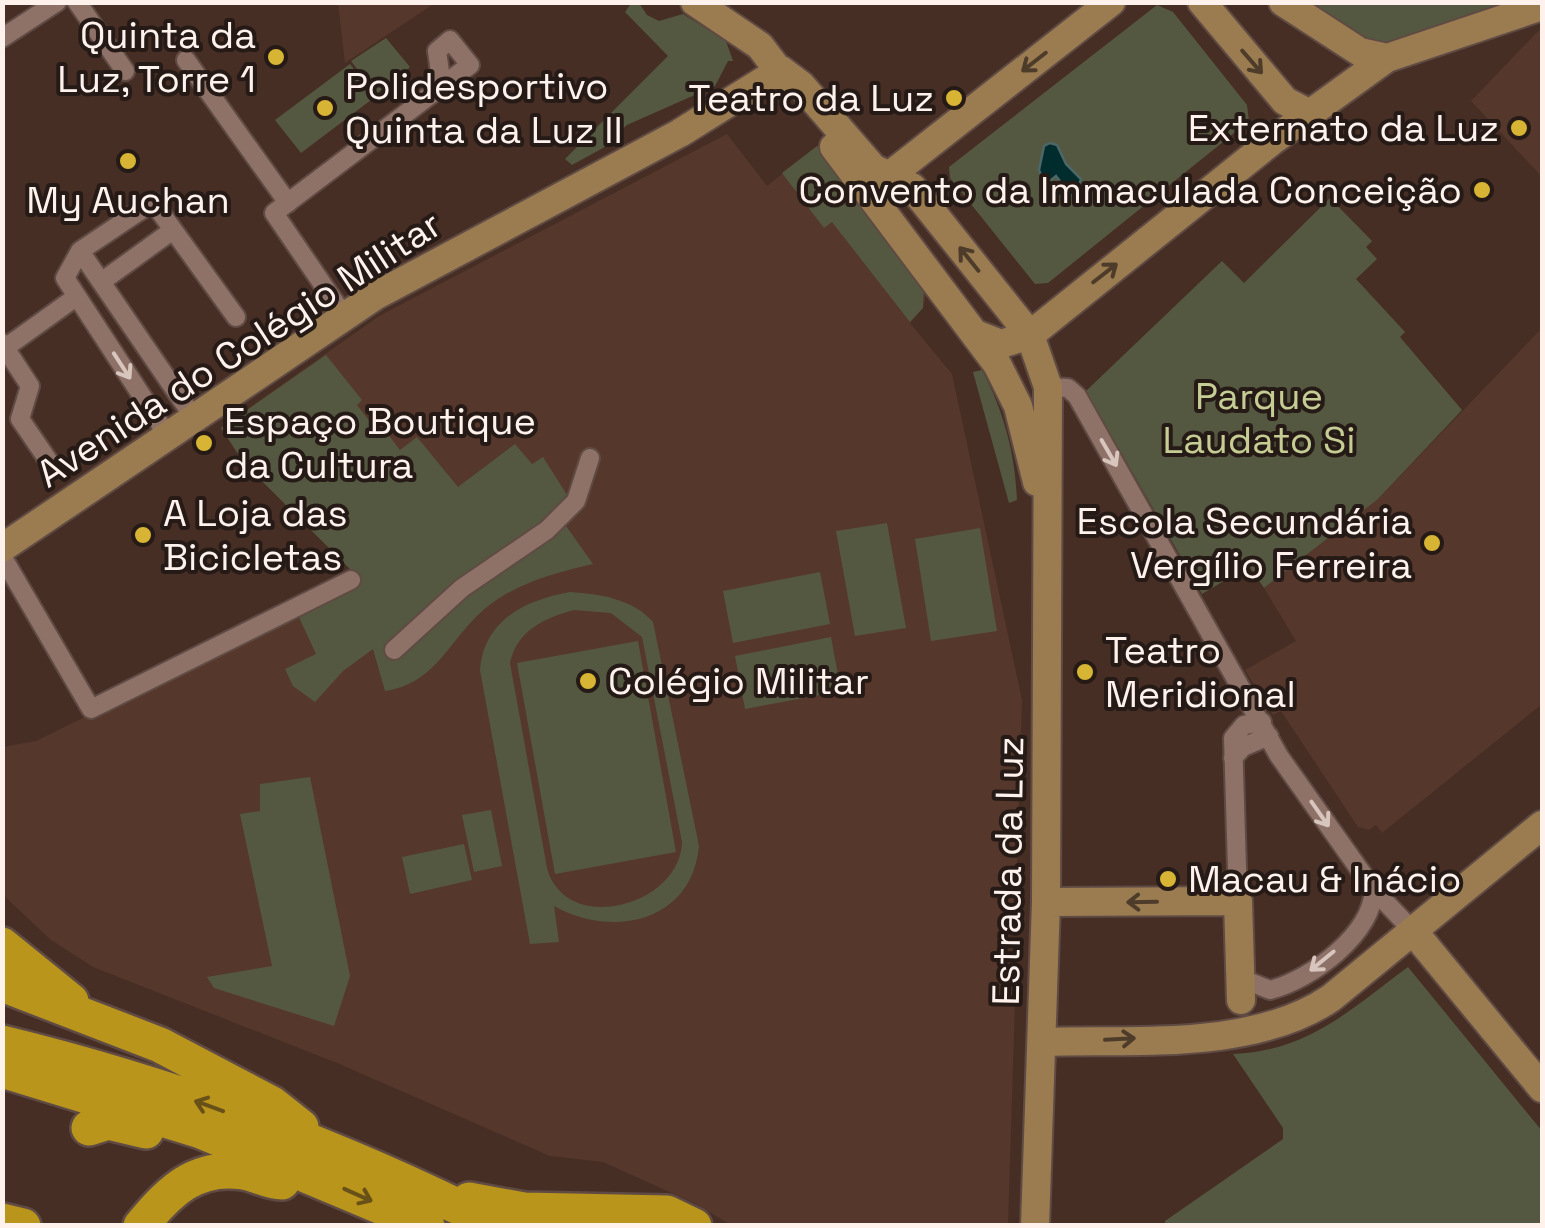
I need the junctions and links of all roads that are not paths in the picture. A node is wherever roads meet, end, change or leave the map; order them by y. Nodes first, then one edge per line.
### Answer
1 (57, 2) edge
2 (77, 2) edge
3 (695, 2) edge
4 (1111, 2) edge
5 (1202, 2) edge
6 (1282, 2) edge
7 (1542, 6) edge
8 (1335, 36) junction
9 (2, 38) edge
10 (1387, 58) junction
11 (186, 60) dead end
12 (780, 70) junction
13 (125, 71) dead end
14 (442, 86) dead end
15 (1320, 104) junction
16 (889, 176) junction
17 (288, 202) junction
18 (883, 212) junction
19 (173, 230) junction
20 (80, 251) junction
21 (101, 282) junction
22 (76, 297) junction
23 (345, 317) junction
24 (236, 318) dead end
25 (978, 335) junction
26 (1030, 335) junction
27 (4, 346) edge
28 (1048, 387) junction
29 (194, 418) junction
30 (168, 436) junction
31 (590, 458) dead end
32 (52, 466) dead end
33 (1044, 518) junction
34 (2, 548) edge
35 (2, 556) edge
36 (351, 580) dead end
37 (394, 650) dead end
38 (1265, 729) junction
39 (1542, 825) edge
40 (1374, 890) junction
41 (1238, 901) junction
42 (1046, 902) junction
43 (1413, 931) junction
44 (2, 945) edge
45 (1372, 964) junction
46 (1453, 980) junction
47 (2, 984) edge
48 (1241, 989) junction
49 (1276, 1026) junction
50 (114, 1028) junction
51 (1198, 1035) junction
52 (1042, 1042) junction
53 (2, 1043) edge
54 (2, 1070) edge
55 (1542, 1088) edge
56 (166, 1120) junction
57 (89, 1128) dead end
58 (322, 1164) junction
59 (436, 1212) edge
60 (2, 1221) edge
61 (679, 1224) edge
62 (141, 1225) edge
63 (23, 1226) edge
64 (497, 1226) edge
65 (1035, 1226) edge

1 - 9 street
2 - 13 street
3 - 12 street
4 -> 16 street
5 -> 15 street
6 - 8 street
7 - 10 street
8 - 10 street
8 - 15 street
10 - 15 street
11 - 17 street
12 - 16 street, Estrada da Luz
12 - 18 street, Estrada da Luz
12 - 23 street, Avenida do Colégio Militar
14 - 17 street
26 -> 15 street
16 - 18 street
26 -> 16 street, Estrada da Luz
17 - 23 street
18 - 25 street, Estrada da Luz
19 - 20 street
19 - 21 street
19 - 24 street
20 - 21 street
20 - 22 street
21 - 29 street
22 - 27 street
22 -> 30 street
23 - 29 street, Avenida do Colégio Militar
25 - 26 street
25 - 33 street, Estrada da Luz
26 - 28 street, Estrada da Luz
27 - 32 street
28 - 33 street, Estrada da Luz
28 -> 38 street
29 - 30 street, Avenida do Colégio Militar
30 - 34 street, Avenida do Colégio Militar
31 - 37 street
33 - 42 street, Estrada da Luz
35 - 36 street
38 -> 40 street
38 - 41 street
39 - 43 street
40 - 43 street
40 -> 48 street
41 -> 42 street
41 - 48 street
42 - 52 street, Estrada da Luz
43 - 45 street
43 - 46 street
44 - 50 highway
45 - 46 street
45 - 49 street
46 - 55 street
47 - 50 highway
48 - 49 street
48 - 51 street
49 - 51 street
50 - 58 highway
52 -> 51 street
52 - 65 street, Estrada da Luz
58 -> 53 highway
54 - 56 highway
56 - 57 highway
56 - 58 highway
58 - 59 highway
58 - 62 highway
59 - 61 highway
59 - 64 highway
60 - 63 highway

